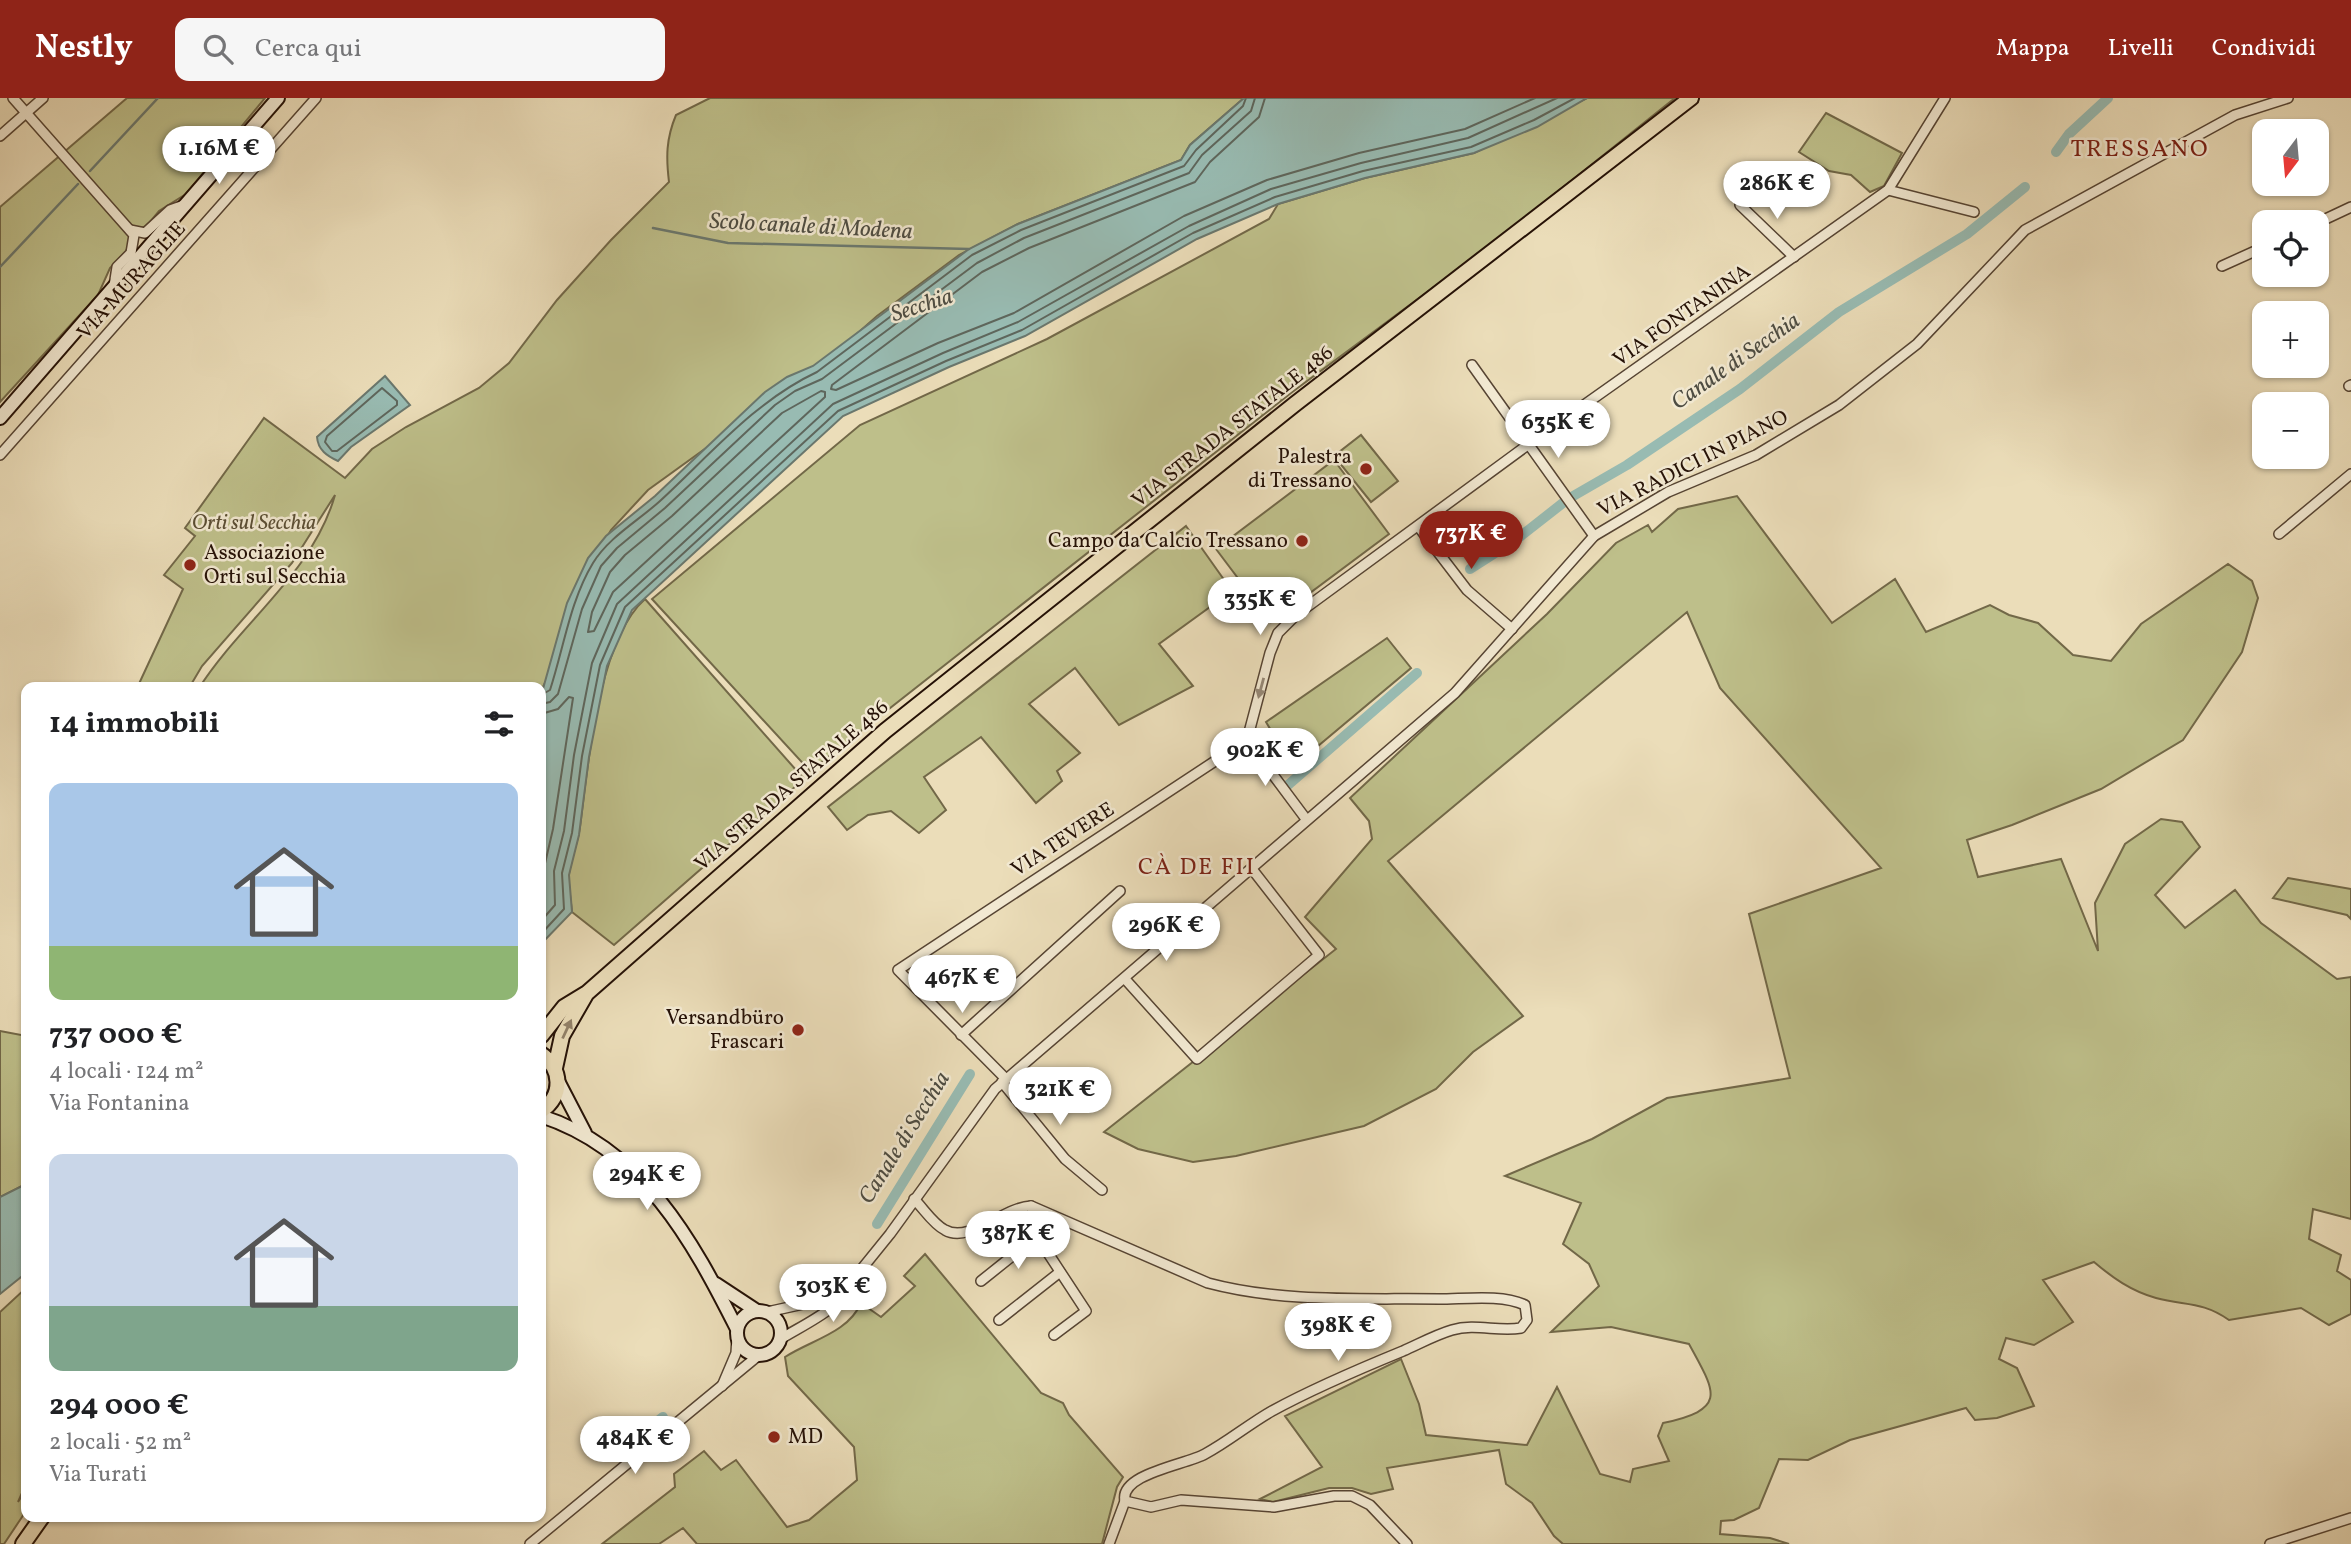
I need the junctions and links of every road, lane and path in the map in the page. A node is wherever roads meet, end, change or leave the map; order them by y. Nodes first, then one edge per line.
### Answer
1 (13, 98) edge
2 (43, 98) edge
3 (278, 98) edge
4 (316, 98) edge
5 (1691, 98) edge
6 (1945, 98) edge
7 (2288, 98) edge
8 (26, 113) junction
9 (0, 136) edge
10 (1888, 190) junction
11 (190, 202) junction
12 (1740, 205) dead end
13 (2351, 207) edge
14 (1974, 212) dead end
15 (2329, 217) edge
16 (130, 230) junction
17 (2252, 252) edge
18 (1794, 257) junction
19 (2222, 266) dead end
20 (113, 291) junction
21 (1472, 365) dead end
22 (0, 418) edge
23 (1529, 444) junction
24 (0, 455) edge
25 (2351, 474) edge
26 (1418, 526) junction
27 (2279, 534) dead end
28 (1594, 536) junction
29 (1512, 629) junction
30 (1247, 740) junction
31 (1306, 819) junction
32 (1252, 869) junction
33 (1121, 891) dead end
34 (1125, 979) junction
35 (587, 993) junction
36 (546, 1030) edge
37 (961, 1035) junction
38 (546, 1061) edge
39 (556, 1075) junction
40 (1004, 1080) junction
41 (546, 1106) edge
42 (546, 1118) edge
43 (585, 1133) junction
44 (1102, 1190) dead end
45 (914, 1199) junction
46 (1031, 1206) junction
47 (1040, 1239) junction
48 (1060, 1272) junction
49 (856, 1276) junction
50 (981, 1281) dead end
51 (716, 1284) junction
52 (762, 1312) junction
53 (999, 1320) dead end
54 (737, 1333) junction
55 (1054, 1335) dead end
56 (779, 1340) junction
57 (760, 1354) junction
58 (722, 1386) junction
59 (1125, 1501) junction
60 (2348, 1519) edge
61 (38, 1522) edge
62 (23, 1544) edge
63 (530, 1544) edge
64 (1109, 1544) edge
65 (1407, 1544) edge
66 (2270, 1544) edge

1 - 8 street
2 - 8 street
3 - 11 street
4 - 24 street, VIA MURAGLIE
5 - 35 main road, VIA STRADA STATALE 486
6 - 10 street
7 - 28 street, VIA RADICI IN PIANO
8 - 9 street
8 - 16 street
10 - 14 street
10 - 18 street, VIA FONTANINA
11 - 16 street
11 - 20 street
12 - 18 street
13 - 15 street
16 - 20 street
17 - 19 street
18 - 23 street, VIA FONTANINA
20 - 22 street
21 - 23 street
23 - 26 street, VIA FONTANINA
23 - 28 street
25 - 27 street
26 - 29 street
26 -> 30 street, VIA FONTANINA
28 - 29 street, VIA RADICI IN PIANO
29 - 31 street, VIA RADICI IN PIANO
30 - 31 street
30 - 37 street, VIA TEVERE
31 - 32 street, VIA RADICI IN PIANO
32 - 34 street, VIA RADICI IN PIANO
32 - 34 street
33 - 37 street
34 - 40 street, VIA RADICI IN PIANO
35 - 36 main road
39 -> 35 main road
37 - 40 street
38 - 39 main road
39 - 41 main road
39 - 43 street
40 - 44 street
40 - 45 street, VIA RADICI IN PIANO
42 - 43 street
43 - 51 street
45 - 46 street
45 - 49 street, VIA RADICI IN PIANO
46 - 47 street
46 - 59 street
47 - 48 street
47 - 50 street
48 - 53 street
48 - 55 street
49 - 52 street, VIA RADICI IN PIANO
49 - 56 street, VIA RADICI IN PIANO
51 - 52 street
51 - 54 street
52 - 54 street
52 - 56 street
54 - 57 street
54 - 58 street
56 - 57 street
57 - 58 street
58 - 63 street
59 - 64 street
59 - 65 street
60 - 66 street
61 - 62 main road

